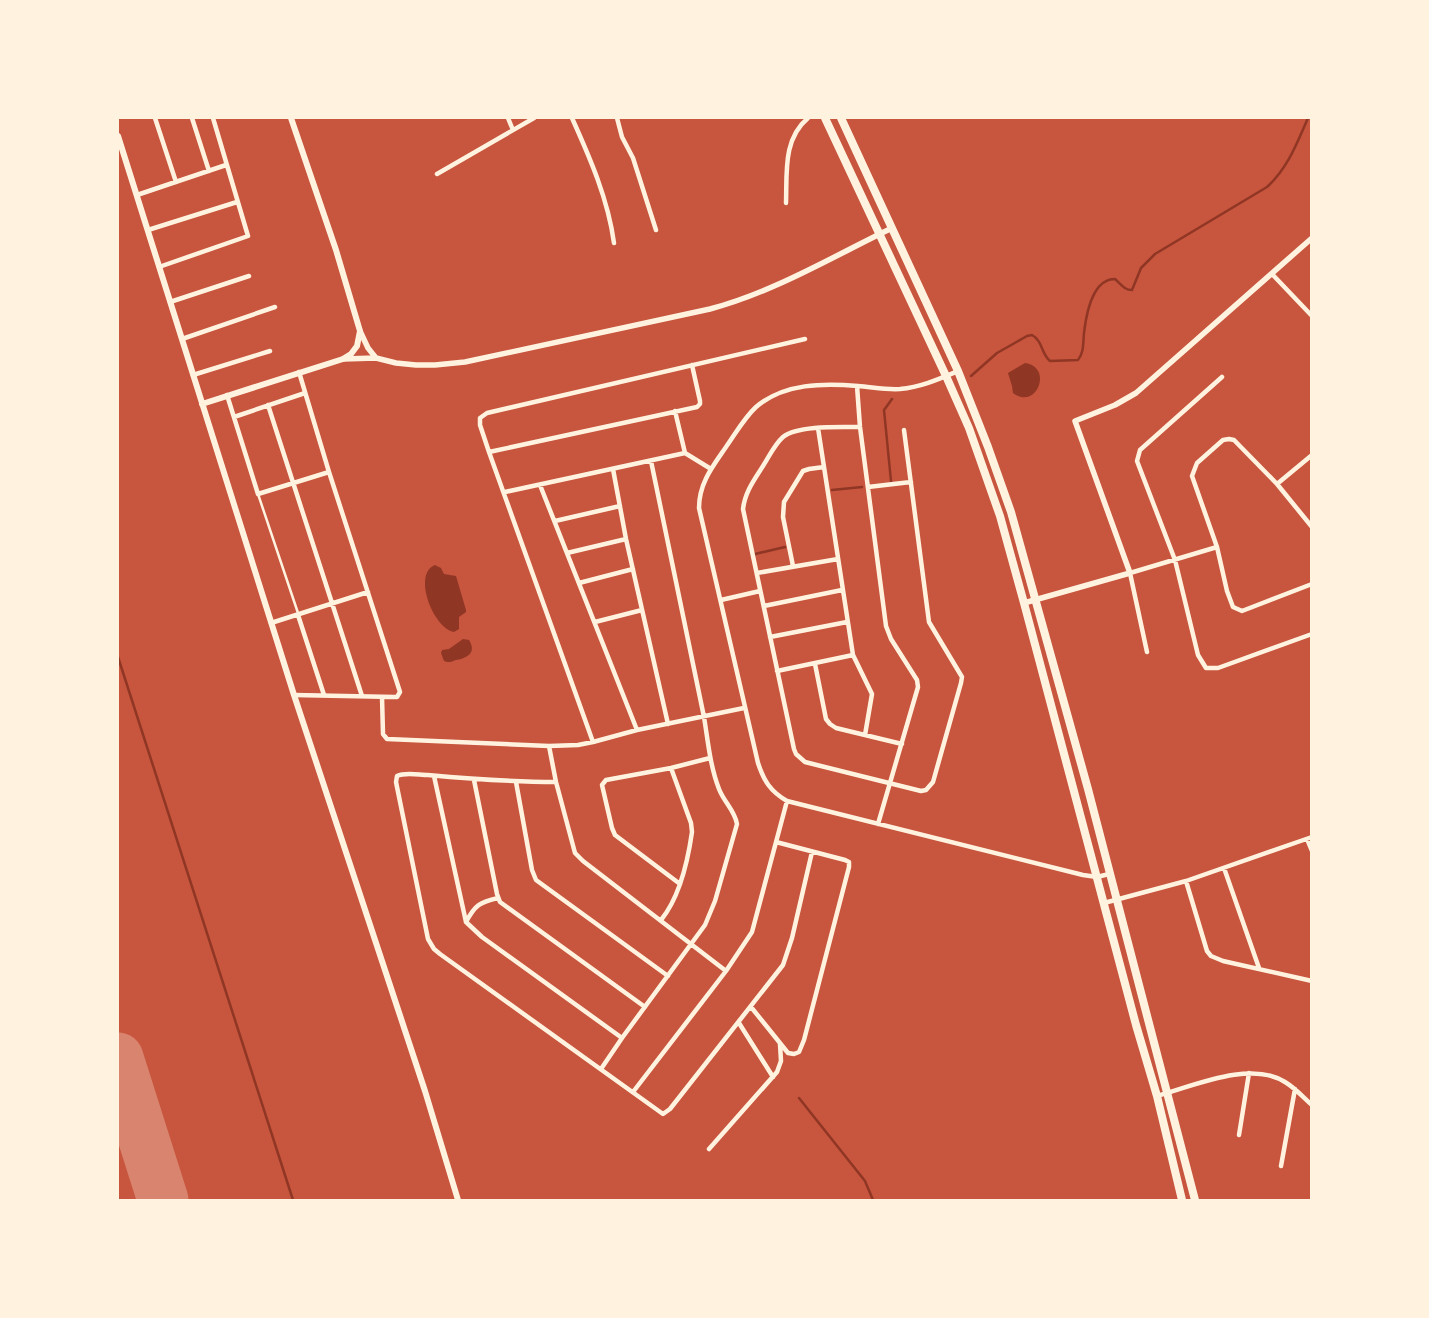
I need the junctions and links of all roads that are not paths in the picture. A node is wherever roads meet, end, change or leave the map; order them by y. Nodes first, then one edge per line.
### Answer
1 (154, 118) edge
2 (192, 118) edge
3 (213, 118) edge
4 (291, 118) edge
5 (508, 118) edge
6 (534, 118) edge
7 (572, 118) edge
8 (616, 118) edge
9 (808, 118) edge
10 (825, 118) edge
11 (841, 118) edge
12 (513, 130) junction
13 (118, 136) edge
14 (226, 165) junction
15 (209, 171) junction
16 (437, 174) dead end
17 (176, 182) junction
18 (137, 195) junction
19 (238, 202) junction
20 (786, 203) dead end
21 (892, 228) junction
22 (148, 230) junction
23 (656, 230) dead end
24 (880, 234) junction
25 (1310, 242) edge
26 (614, 243) dead end
27 (159, 267) junction
28 (1272, 274) junction
29 (249, 276) dead end
30 (170, 302) junction
31 (275, 307) dead end
32 (1312, 316) edge
33 (360, 331) junction
34 (182, 339) junction
35 (805, 340) dead end
36 (270, 351) dead end
37 (376, 358) junction
38 (343, 359) junction
39 (692, 366) junction
40 (958, 371) junction
41 (299, 372) junction
42 (193, 375) junction
43 (946, 376) junction
44 (1222, 377) dead end
45 (857, 386) junction
46 (305, 393) junction
47 (226, 396) junction
48 (202, 404) junction
49 (268, 406) junction
50 (675, 411) junction
51 (234, 417) junction
52 (860, 427) junction
53 (818, 428) junction
54 (904, 430) dead end
55 (489, 452) junction
56 (685, 453) junction
57 (1312, 454) edge
58 (651, 460) junction
59 (824, 467) junction
60 (613, 469) junction
61 (711, 469) junction
62 (329, 472) junction
63 (911, 482) junction
64 (293, 483) junction
65 (1276, 484) junction
66 (540, 485) junction
67 (868, 487) junction
68 (505, 492) junction
69 (258, 494) junction
70 (620, 506) junction
71 (1011, 512) junction
72 (1000, 516) junction
73 (555, 521) junction
74 (1312, 527) edge
75 (626, 539) junction
76 (1217, 547) junction
77 (567, 553) junction
78 (838, 559) junction
79 (1175, 560) junction
80 (792, 566) junction
81 (633, 569) junction
82 (757, 573) junction
83 (1130, 573) junction
84 (579, 583) junction
85 (1312, 584) edge
86 (842, 590) junction
87 (368, 592) junction
88 (760, 592) junction
89 (721, 600) junction
90 (1036, 600) junction
91 (1024, 603) junction
92 (332, 604) junction
93 (764, 606) junction
94 (642, 610) junction
95 (298, 615) junction
96 (595, 622) junction
97 (848, 622) junction
98 (271, 623) junction
99 (1312, 634) edge
100 (770, 637) junction
101 (1147, 652) dead end
102 (853, 655) junction
103 (815, 664) junction
104 (777, 671) junction
105 (294, 695) junction
106 (324, 695) junction
107 (1062, 695) junction
108 (362, 696) junction
109 (382, 697) junction
110 (1049, 698) junction
111 (744, 708) junction
112 (704, 717) junction
113 (668, 724) junction
114 (637, 730) junction
115 (865, 735) junction
116 (593, 742) junction
117 (902, 744) junction
118 (549, 746) junction
119 (710, 758) junction
120 (671, 768) junction
121 (434, 776) junction
122 (474, 780) junction
123 (516, 782) junction
124 (556, 782) junction
125 (890, 784) junction
126 (787, 801) junction
127 (878, 824) junction
128 (1309, 838) edge
129 (776, 842) junction
130 (1312, 851) edge
131 (812, 852) junction
132 (1224, 868) junction
133 (1109, 874) junction
134 (1097, 877) junction
135 (1186, 881) junction
136 (680, 884) junction
137 (498, 898) junction
138 (1116, 900) junction
139 (1104, 903) junction
140 (661, 920) junction
141 (466, 922) junction
142 (691, 945) junction
143 (1259, 968) junction
144 (726, 971) junction
145 (668, 976) junction
146 (1312, 981) edge
147 (645, 1007) junction
148 (751, 1007) junction
149 (739, 1023) junction
150 (622, 1038) junction
151 (780, 1042) junction
152 (601, 1069) junction
153 (1249, 1073) junction
154 (773, 1077) junction
155 (1295, 1088) junction
156 (633, 1092) junction
157 (1168, 1093) junction
158 (1157, 1096) junction
159 (1312, 1105) edge
160 (1239, 1135) dead end
161 (709, 1149) dead end
162 (1281, 1166) dead end
163 (458, 1200) edge
164 (1182, 1200) edge
165 (1196, 1200) edge

1 - 17 street
2 - 15 street
3 - 14 street
4 - 33 main road
5 - 12 street
6 - 12 street
7 - 26 street
8 - 23 street
9 - 20 street
10 - 24 highway
11 - 21 highway
12 - 16 street
13 - 18 main road
14 - 15 street
14 - 19 street
15 - 17 street
17 - 18 street
18 - 22 main road
19 - 22 street
19 - 27 street
21 - 24 street
21 - 40 highway
22 - 27 main road
24 - 37 street
24 - 43 highway
25 - 28 street
27 - 30 main road
28 - 32 street
28 - 83 street
29 - 30 street
30 - 34 main road
31 - 34 street
33 - 37 street
33 - 38 main road
34 - 42 main road
35 - 39 street
36 - 42 street
37 - 38 street
38 - 41 main road
39 - 50 street
39 - 55 street
40 - 43 street
40 - 71 highway
41 - 46 street
41 - 47 main road
42 - 48 main road
43 - 45 street
43 - 72 highway
44 - 79 street
45 - 52 street
45 - 61 street
46 - 49 street
46 - 62 street
47 - 48 main road
47 - 51 street
48 - 98 main road
49 - 51 street
49 - 64 street
50 - 55 street
50 - 56 street
51 - 69 street
52 - 53 street
52 - 67 street
53 - 59 street
53 - 82 street
54 - 63 street
55 - 68 street
56 - 58 street
56 - 61 street
57 - 65 street
58 - 60 street
58 - 112 street
59 - 78 street
59 - 80 street
60 - 66 street
60 - 70 street
61 - 89 street
62 - 64 street
62 - 87 street
63 - 67 street
63 - 125 street
64 - 69 street
64 - 92 street
65 - 74 street
65 - 76 street
66 - 68 street
66 - 73 street
67 - 117 street
68 - 116 street
69 - 95 lane
70 - 73 street
70 - 75 street
71 - 72 highway
71 - 90 highway
72 - 91 highway
73 - 77 street
75 - 77 street
75 - 81 street
76 - 79 street
76 - 85 street
77 - 84 street
78 - 80 street
78 - 86 street
79 - 83 street
79 - 99 street
80 - 82 street
81 - 84 street
81 - 94 street
82 - 88 street
83 - 90 street
83 - 101 street
84 - 96 street
86 - 93 street
86 - 97 street
87 - 92 street
87 - 109 street
88 - 89 street
88 - 93 street
89 - 111 street
90 - 91 street
90 - 107 highway
91 - 110 highway
92 - 95 street
92 - 108 street
93 - 100 street
94 - 96 street
94 - 113 street
95 - 98 street
95 - 106 street
96 - 114 street
97 - 100 street
97 - 102 street
98 - 105 main road
100 - 104 street
102 - 103 street
102 - 115 street
103 - 104 street
103 - 115 street
104 - 125 street
105 - 106 street
105 - 163 main road
106 - 108 street
107 - 110 highway
107 - 133 highway
108 - 109 street
109 - 118 street
110 - 134 highway
111 - 112 street
111 - 126 street
112 - 113 street
112 - 119 street
113 - 114 street
114 - 116 street
115 - 117 street
116 - 118 street
117 - 125 street
118 - 124 street
119 - 120 street
119 - 142 street
120 - 136 street
120 - 136 street
121 - 122 street
121 - 141 street
121 - 152 street
122 - 123 street
122 - 137 street
123 - 124 street
123 - 145 street
124 - 140 street
125 - 127 street
126 - 127 street
126 - 129 street
127 - 134 street
128 - 130 street
128 - 132 street
129 - 131 street
129 - 144 street
131 - 148 street
131 - 151 street
132 - 135 street
132 - 143 street
133 - 134 street
133 - 138 highway
134 - 139 highway
135 - 138 street
135 - 143 street
136 - 140 street
137 - 141 street
137 - 147 street
138 - 139 street
138 - 157 highway
139 - 158 highway
140 - 142 street
141 - 150 street
142 - 144 street
142 - 145 street
143 - 146 street
144 - 156 street
145 - 147 street
147 - 150 street
148 - 149 street
148 - 151 street
149 - 154 street
149 - 156 street
150 - 152 street
151 - 154 street
152 - 156 street
153 - 155 street
153 - 157 street
153 - 160 street
154 - 161 street
155 - 159 street
155 - 162 street
157 - 158 street
157 - 165 highway
158 - 164 highway

